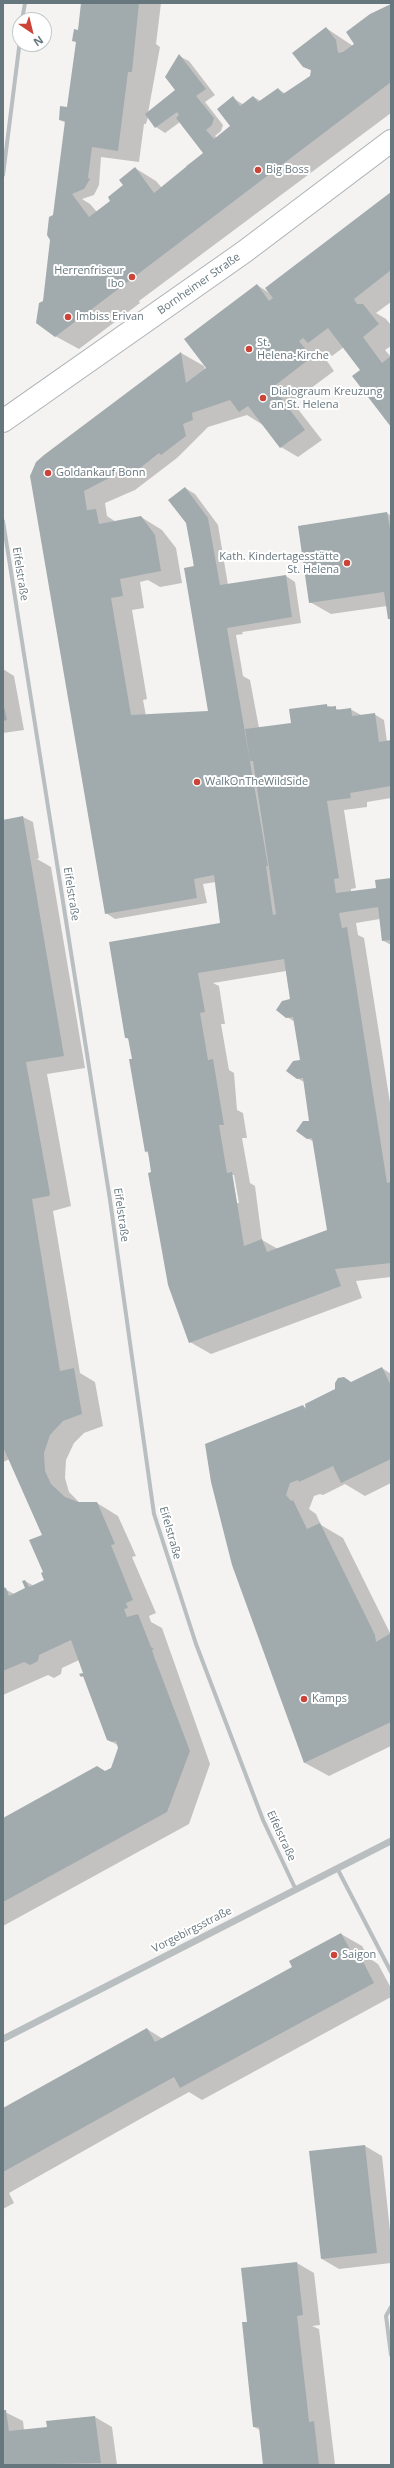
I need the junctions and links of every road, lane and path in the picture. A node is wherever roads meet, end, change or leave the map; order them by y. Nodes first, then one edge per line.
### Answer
1 (18, 52) edge
2 (391, 141) edge
3 (3, 174) edge
4 (3, 421) edge
5 (3, 521) edge
6 (391, 1841) edge
7 (337, 1868) junction
8 (296, 1890) junction
9 (391, 1972) edge
10 (3, 2039) edge
11 (391, 2307) edge
12 (391, 2355) edge

1 - 3 street
2 - 4 main road, Bornheimer Straße
5 - 8 street, Eifelstraße
6 - 7 street, Vorgebirgsstraße
7 - 8 street, Vorgebirgsstraße
7 - 9 street
8 - 10 street, Vorgebirgsstraße
11 - 12 street

